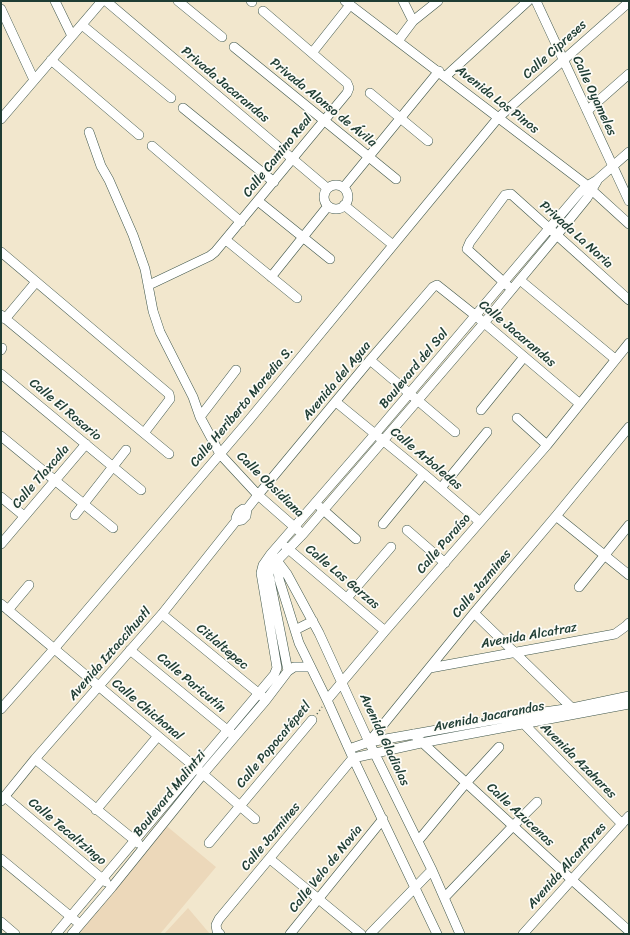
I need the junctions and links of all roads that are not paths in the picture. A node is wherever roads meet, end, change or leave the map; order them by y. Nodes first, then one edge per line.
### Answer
1 (55, 1) edge
2 (102, 1) edge
3 (106, 1) edge
4 (178, 1) edge
5 (403, 1) edge
6 (438, 1) edge
7 (528, 1) edge
8 (536, 1) edge
9 (629, 2) edge
10 (348, 3) edge
11 (1, 9) edge
12 (263, 11) dead end
13 (414, 21) junction
14 (82, 25) junction
15 (72, 36) junction
16 (222, 37) dead end
17 (398, 41) junction
18 (234, 47) dead end
19 (312, 53) junction
20 (51, 60) junction
21 (563, 60) junction
22 (442, 74) junction
23 (629, 74) edge
24 (34, 80) junction
25 (370, 93) dead end
26 (171, 98) dead end
27 (183, 108) dead end
28 (587, 111) junction
29 (1, 118) edge
30 (400, 118) junction
31 (498, 118) junction
32 (324, 121) junction
33 (89, 132) dead end
34 (139, 135) dead end
35 (428, 141) dead end
36 (152, 146) dead end
37 (629, 152) edge
38 (368, 157) junction
39 (293, 159) junction
40 (612, 167) junction
41 (396, 179) dead end
42 (274, 182) junction
43 (344, 187) junction
44 (327, 188) junction
45 (590, 188) junction
46 (258, 201) junction
47 (629, 201) edge
48 (344, 205) junction
49 (328, 206) junction
50 (241, 222) junction
51 (629, 224) edge
52 (549, 228) junction
53 (558, 235) junction
54 (303, 237) junction
55 (226, 240) junction
56 (393, 245) junction
57 (1, 252) edge
58 (330, 259) dead end
59 (272, 277) junction
60 (520, 280) junction
61 (36, 282) junction
62 (503, 282) junction
63 (148, 285) junction
64 (437, 285) joint
65 (512, 289) junction
66 (297, 298) dead end
67 (629, 300) edge
68 (476, 316) junction
69 (3, 317) edge
70 (484, 323) junction
71 (629, 343) edge
72 (524, 357) junction
73 (615, 359) junction
74 (370, 360) junction
75 (236, 370) dead end
76 (1, 374) edge
77 (410, 394) junction
78 (418, 400) junction
79 (336, 402) junction
80 (580, 404) junction
81 (481, 410) dead end
82 (200, 417) junction
83 (518, 418) dead end
84 (629, 427) edge
85 (455, 432) dead end
86 (487, 432) dead end
87 (144, 433) junction
88 (376, 434) junction
89 (1, 436) edge
90 (384, 441) junction
91 (86, 444) junction
92 (547, 445) junction
93 (126, 450) dead end
94 (169, 454) dead end
95 (220, 454) junction
96 (113, 467) junction
97 (345, 469) junction
98 (424, 474) junction
99 (353, 476) junction
100 (55, 481) junction
101 (441, 488) junction
102 (141, 490) dead end
103 (258, 495) junction
104 (1, 498) edge
105 (315, 503) junction
106 (84, 504) junction
107 (324, 510) junction
108 (75, 515) dead end
109 (24, 516) junction
110 (556, 516) junction
111 (480, 522) junction
112 (383, 524) dead end
113 (629, 525) edge
114 (295, 527) junction
115 (112, 528) dead end
116 (408, 530) dead end
117 (303, 534) junction
118 (356, 539) dead end
119 (281, 543) junction
120 (1, 544) edge
121 (391, 547) dead end
122 (289, 550) junction
123 (270, 555) junction
124 (605, 555) junction
125 (277, 562) junction
126 (445, 562) junction
127 (629, 575) edge
128 (29, 585) dead end
129 (579, 587) dead end
130 (347, 598) junction
131 (5, 607) edge
132 (474, 613) junction
133 (162, 614) junction
134 (313, 621) junction
135 (629, 623) edge
136 (295, 630) junction
137 (385, 631) junction
138 (54, 649) junction
139 (130, 650) junction
140 (515, 652) junction
141 (310, 667) junction
142 (430, 668) junction
143 (288, 671) junction
144 (342, 682) junction
145 (99, 687) junction
146 (629, 696) edge
147 (262, 697) junction
148 (327, 700) junction
149 (629, 704) edge
150 (1, 709) edge
151 (575, 711) junction
152 (516, 716) junction
153 (312, 720) road end
154 (523, 723) junction
155 (231, 733) junction
156 (413, 734) junction
157 (158, 736) junction
158 (370, 742) junction
159 (421, 743) junction
160 (499, 747) dead end
161 (349, 749) junction
162 (376, 753) junction
163 (354, 758) junction
164 (35, 760) junction
165 (199, 771) junction
166 (466, 783) junction
167 (3, 799) edge
168 (537, 802) dead end
169 (240, 806) junction
170 (96, 810) junction
171 (629, 816) edge
172 (255, 819) dead end
173 (383, 819) junction
174 (622, 824) junction
175 (513, 826) junction
176 (134, 841) junction
177 (418, 841) junction
178 (210, 843) dead end
179 (144, 848) junction
180 (1, 859) edge
181 (270, 859) junction
182 (432, 870) junction
183 (103, 879) junction
184 (572, 880) junction
185 (112, 887) junction
186 (415, 887) junction
187 (445, 897) junction
188 (319, 899) junction
189 (71, 917) junction
190 (1, 922) edge
191 (80, 924) junction
192 (626, 930) edge
193 (15, 934) edge
194 (56, 934) edge
195 (72, 934) edge
196 (220, 934) edge
197 (290, 934) edge
198 (361, 934) edge
199 (370, 934) edge
200 (437, 934) edge
201 (460, 934) edge
202 (523, 934) edge

1 - 15 street
2 - 14 street
3 - 39 street, Privada Jacarandas
4 - 16 street
5 - 13 street
6 - 13 street
7 - 22 street
8 - 21 street, Calle Oyameles
9 - 21 street, Calle Cipreses
10 - 17 street, Avenida Los Pinos
10 - 19 street
11 - 24 street
12 - 19 street
13 - 17 street
14 - 15 street
14 - 26 street
15 - 20 street
17 - 22 street, Avenida Los Pinos
18 - 32 street, Privada Alonso de Ávila
19 - 32 street, Calle Camino Real
20 - 24 street
20 - 34 street
21 - 28 street, Calle Oyameles
21 - 31 street, Calle Cipreses
22 - 30 street
22 - 31 street, Avenida Los Pinos
23 - 28 street
24 - 29 street
25 - 30 street
27 - 42 street
28 - 40 street, Calle Oyameles
30 - 35 street
30 - 38 street
31 - 45 street, Avenida Los Pinos
31 - 56 street, Calle Heriberto Moredia S.
32 - 38 street, Privada Alonso de Ávila
32 - 39 street, Calle Camino Real
33 - 63 street, Calle Obsidiana
36 - 50 street
37 - 40 street
38 - 41 street, Privada Alonso de Ávila
38 - 43 street
39 - 42 street, Calle Camino Real
39 - 44 street, Privada Jacarandas
40 - 45 street
40 - 47 street, Calle Oyameles
42 - 46 street, Calle Camino Real
43 - 44 street
43 - 48 street
44 - 49 street
45 - 51 street, Avenida Los Pinos
45 - 52 street, Boulevard del Sol
45 - 53 street, Boulevard del Sol
46 - 50 street, Calle Camino Real
46 - 54 street
48 - 49 street
48 - 56 street
49 - 54 street
50 - 55 street, Calle Camino Real
52 - 53 street, Privada La Noria
52 - 62 street, Boulevard del Sol
52 - 62 street, Privada La Noria
53 - 60 street, Boulevard del Sol
53 - 67 street, Privada La Noria
54 - 58 street
54 - 59 street
55 - 59 street
55 - 63 street, Calle Camino Real
56 - 95 street, Calle Heriberto Moredia S.
57 - 61 street
59 - 66 street
60 - 65 street, Boulevard del Sol
60 - 73 street
61 - 69 street
61 - 87 street
62 - 65 street
62 - 68 street, Boulevard del Sol
63 - 82 street, Calle Obsidiana
64 - 68 street, Calle Jacarandas
64 - 74 street, Avenida del Agua
65 - 70 street, Boulevard del Sol
68 - 70 street, Calle Jacarandas
68 - 77 street, Boulevard del Sol
69 - 87 street
70 - 72 street, Calle Jacarandas
70 - 78 street, Boulevard del Sol
71 - 73 street, Calle Paraíso
72 - 80 street, Calle Jacarandas
72 - 81 street
73 - 80 street, Calle Paraíso
74 - 77 street
74 - 79 street, Avenida del Agua
75 - 82 street
76 - 91 street, Calle El Rosario
77 - 78 street
77 - 88 street, Boulevard del Sol
78 - 85 street
78 - 90 street, Boulevard del Sol
79 - 88 street, Calle Arboledas
79 - 103 street, Avenida del Agua
80 - 92 street, Calle Paraíso
82 - 95 street, Calle Obsidiana
83 - 92 street
84 - 110 street, Calle Jazmines
86 - 101 street
87 - 94 street
88 - 90 street, Calle Arboledas
88 - 97 street, Boulevard del Sol
89 - 100 street
90 - 98 street, Calle Arboledas
90 - 99 street, Boulevard del Sol
91 - 96 street, Calle El Rosario
91 - 100 street, Calle Tlaxcala
92 - 111 street, Calle Paraíso
93 - 96 street
95 - 103 street, Calle Obsidiana
95 - 138 street, Calle Heriberto Moredia S.
96 - 102 street, Calle El Rosario
96 - 106 street
97 - 99 street
97 - 105 street, Boulevard del Sol
98 - 101 street, Calle Arboledas
98 - 112 street
99 - 107 street, Boulevard del Sol
100 - 106 street
100 - 109 street, Calle Tlaxcala
101 - 111 street, Calle Arboledas
103 - 114 street, Calle Obsidiana
103 - 133 street, Avenida Iztaccíhuatl
104 - 109 street
105 - 107 street
105 - 114 street, Boulevard del Sol
106 - 108 street
106 - 115 street
107 - 117 street, Boulevard del Sol
107 - 118 street
109 - 120 street, Calle Tlaxcala
110 - 124 street
110 - 132 street, Calle Jazmines
111 - 126 street, Calle Paraíso
113 - 124 street
114 - 117 street, Calle Obsidiana
114 - 119 street, Boulevard del Sol
116 - 126 street
117 - 122 street, Boulevard del Sol
119 - 122 street, Calle Las Garzas
119 - 123 street, Boulevard del Sol
119 - 125 street
121 - 130 street
122 - 125 street, Boulevard del Sol
122 - 130 street, Calle Las Garzas
123 - 125 street, Avenida Gladiolas
123 - 147 street, Boulevard del Sol
124 - 127 street
124 - 129 street
125 - 134 street, Avenida Gladiolas
125 - 136 street
125 - 143 street
126 - 137 street, Calle Paraíso
128 - 131 street
130 - 137 street, Calle Las Garzas
131 - 138 street, Calle Chichonal
132 - 140 street
132 - 142 street, Calle Jazmines
133 - 139 street, Avenida Iztaccíhuatl
133 - 147 street, Citlaltepec
134 - 136 street
134 - 144 street, Avenida Gladiolas
135 - 140 street, Avenida Alcatraz
136 - 141 street
137 - 144 street, Calle Paraíso
138 - 145 street, Calle Chichonal
138 - 150 street, Calle Heriberto Moredia S.
139 - 145 street, Avenida Iztaccíhuatl
139 - 155 street, Calle Paricutín
140 - 142 street, Avenida Alcatraz
140 - 151 street
141 - 143 street
141 - 148 street
142 - 158 street, Calle Jazmines
143 - 147 street, Boulevard Malintzi
144 - 148 street, Calle Paraíso
144 - 158 street, Avenida Gladiolas
145 - 157 street, Calle Chichonal
145 - 164 street, Avenida Iztaccíhuatl
146 - 151 street, Avenida Jacarandas
147 - 155 street, Boulevard Malintzi
148 - 161 street
149 - 151 street, Avenida Jacarandas
151 - 152 street, Avenida Jacarandas
151 - 154 street, Avenida Jacarandas
152 - 154 street, Avenida Azahares
152 - 156 street, Avenida Jacarandas
153 - 169 street, Calle Popocatépetl
154 - 159 street, Avenida Jacarandas
154 - 174 street, Avenida Azahares
155 - 165 street, Boulevard Malintzi
156 - 158 street, Avenida Jacarandas
156 - 159 street, Calle Azucenas
157 - 165 street, Calle Chichonal
157 - 170 street
158 - 161 street
158 - 162 street, Avenida Gladiolas
159 - 162 street, Avenida Jacarandas
159 - 166 street, Calle Azucenas
160 - 166 street
161 - 163 street
162 - 163 street, Avenida Jacarandas
162 - 177 street, Avenida Gladiolas
163 - 173 street
163 - 181 street, Calle Jazmines
164 - 167 street, Avenida Iztaccíhuatl
164 - 170 street
165 - 169 street, Calle Chichonal
165 - 176 street, Boulevard Malintzi
165 - 179 street, Boulevard Malintzi
166 - 175 street, Calle Azucenas
166 - 177 street
167 - 183 street, Calle Tecaltzingo
168 - 175 street
169 - 172 street, Calle Chichonal
169 - 178 street, Calle Popocatépetl
170 - 176 street
171 - 174 street, Avenida Alcanfores
173 - 186 street
173 - 188 street, Calle Velo de Novia
174 - 184 street, Avenida Alcanfores
175 - 184 street, Calle Azucenas
175 - 187 street
176 - 179 street
176 - 183 street, Boulevard Malintzi
177 - 182 street, Avenida Gladiolas
179 - 185 street, Boulevard Malintzi
180 - 189 street
181 - 188 street
181 - 196 street, Calle Jazmines
182 - 186 street
182 - 187 street, Avenida Gladiolas
183 - 185 street, Calle Tecaltzingo
183 - 189 street, Boulevard Malintzi
184 - 192 street, Calle Azucenas
184 - 202 street, Avenida Alcanfores
185 - 191 street, Boulevard Malintzi
186 - 199 street
186 - 200 street
187 - 201 street, Avenida Gladiolas
188 - 197 street, Calle Velo de Novia
188 - 198 street
189 - 191 street
189 - 194 street, Boulevard Malintzi
190 - 193 street
191 - 195 street, Boulevard Malintzi

